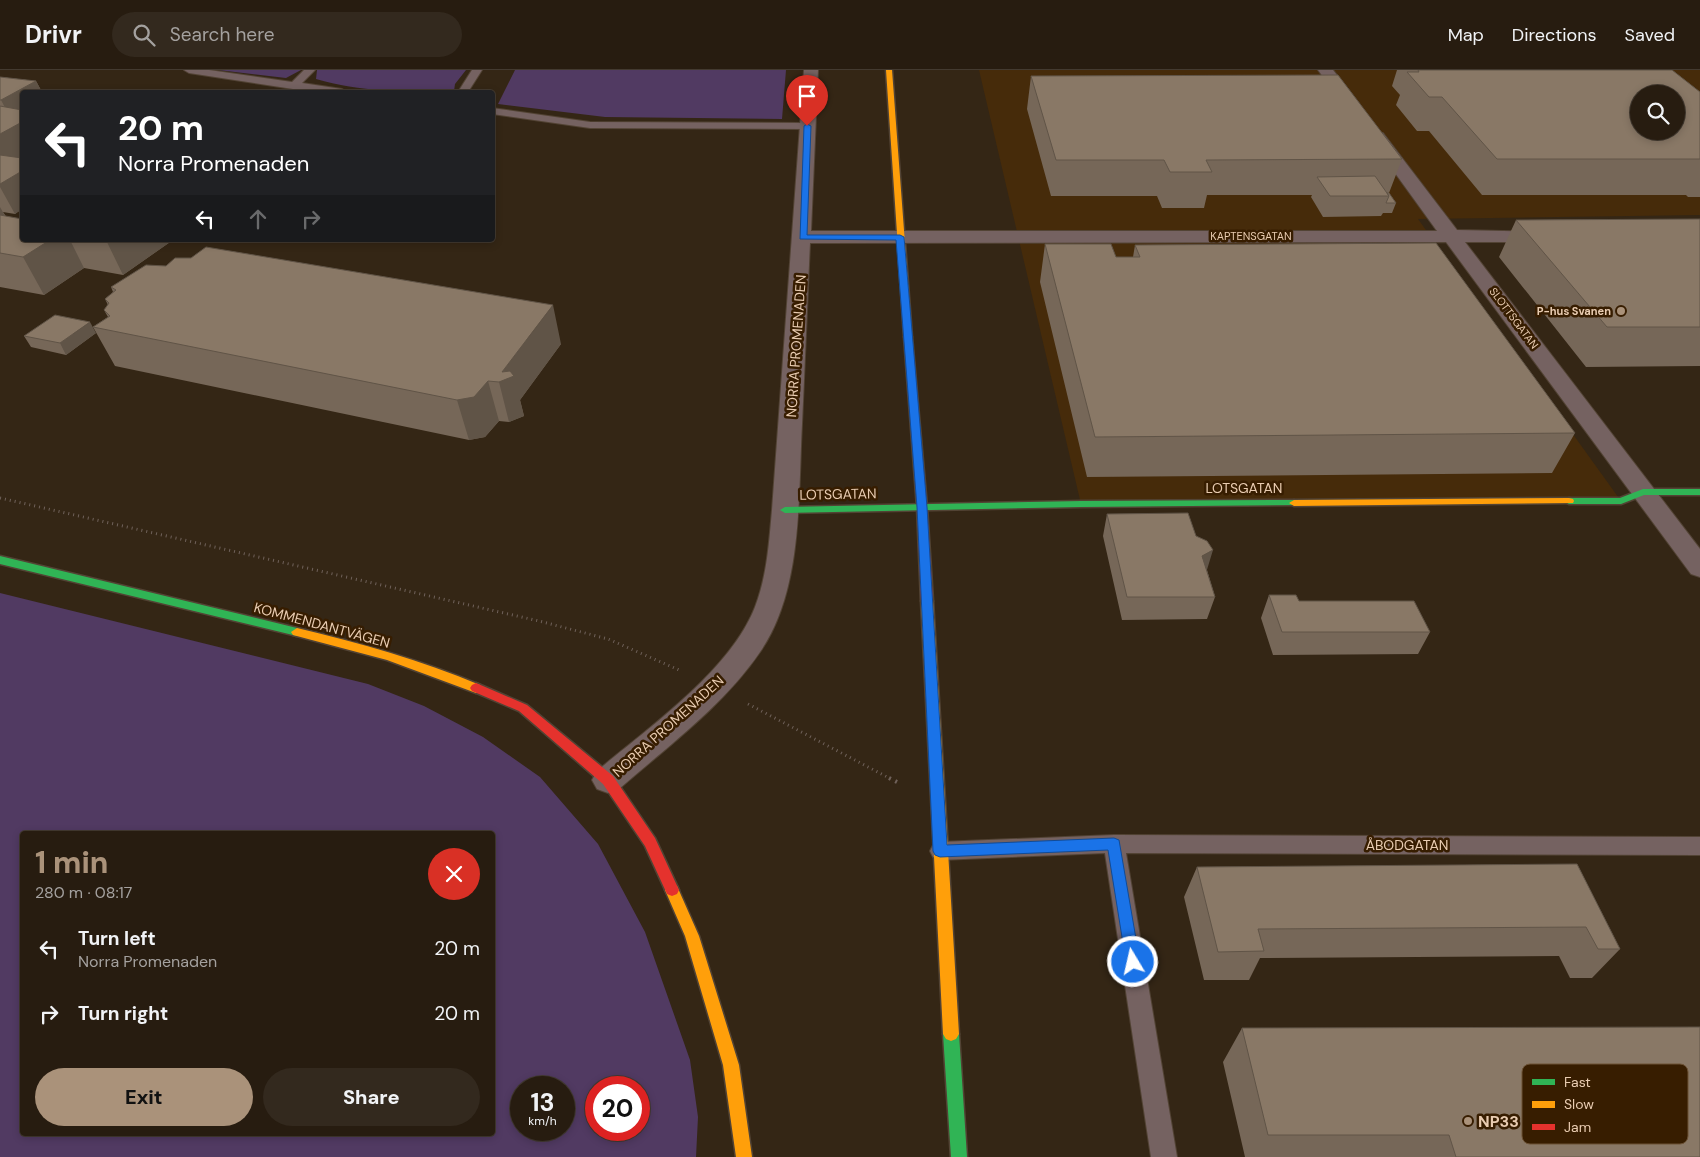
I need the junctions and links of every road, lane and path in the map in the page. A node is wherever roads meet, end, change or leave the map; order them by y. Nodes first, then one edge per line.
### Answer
1 (189, 70) edge
2 (310, 70) edge
3 (477, 70) edge
4 (811, 70) edge
5 (889, 70) edge
6 (1325, 70) edge
7 (293, 86) junction
8 (326, 90) edge
9 (464, 90) edge
10 (495, 111) edge
11 (807, 126) junction
12 (1453, 236) junction
13 (1562, 236) edge
14 (803, 237) junction
15 (900, 237) junction
16 (1643, 492) junction
17 (1700, 492) edge
18 (0, 498) edge
19 (922, 507) junction
20 (785, 510) junction
21 (0, 560) edge
22 (1700, 568) edge
23 (714, 687) junction
24 (608, 780) junction
25 (938, 817) junction
26 (1114, 844) junction
27 (1700, 846) edge
28 (940, 851) junction
29 (744, 1157) edge
30 (959, 1157) edge
31 (1164, 1157) edge

1 - 7 lane
2 - 7 lane
3 - 9 lane
4 - 11 street, NORRA PROMENADEN
5 - 15 street
6 - 12 street, SLOTTSGATAN
7 - 8 lane
10 - 11 lane
11 - 14 street, NORRA PROMENADEN
12 - 13 street, KAPTENSGATAN
12 - 15 street, KAPTENSGATAN
12 - 16 street, SLOTTSGATAN
14 - 15 street, KAPTENSGATAN
14 - 20 street, NORRA PROMENADEN
15 - 19 street
16 - 17 street, LOTSGATAN
16 - 19 street, LOTSGATAN
16 - 22 street, SLOTTSGATAN
18 - 23 path
19 - 20 street, LOTSGATAN
19 - 25 street
20 - 23 street, NORRA PROMENADEN
21 - 24 street, KOMMENDANTVÄGEN
23 - 24 street, NORRA PROMENADEN
23 - 25 path
24 - 29 street, NORRA PROMENADEN
25 - 28 street
26 - 27 lane, ÅBODGATAN
26 - 28 lane
26 - 31 lane
28 - 30 street

